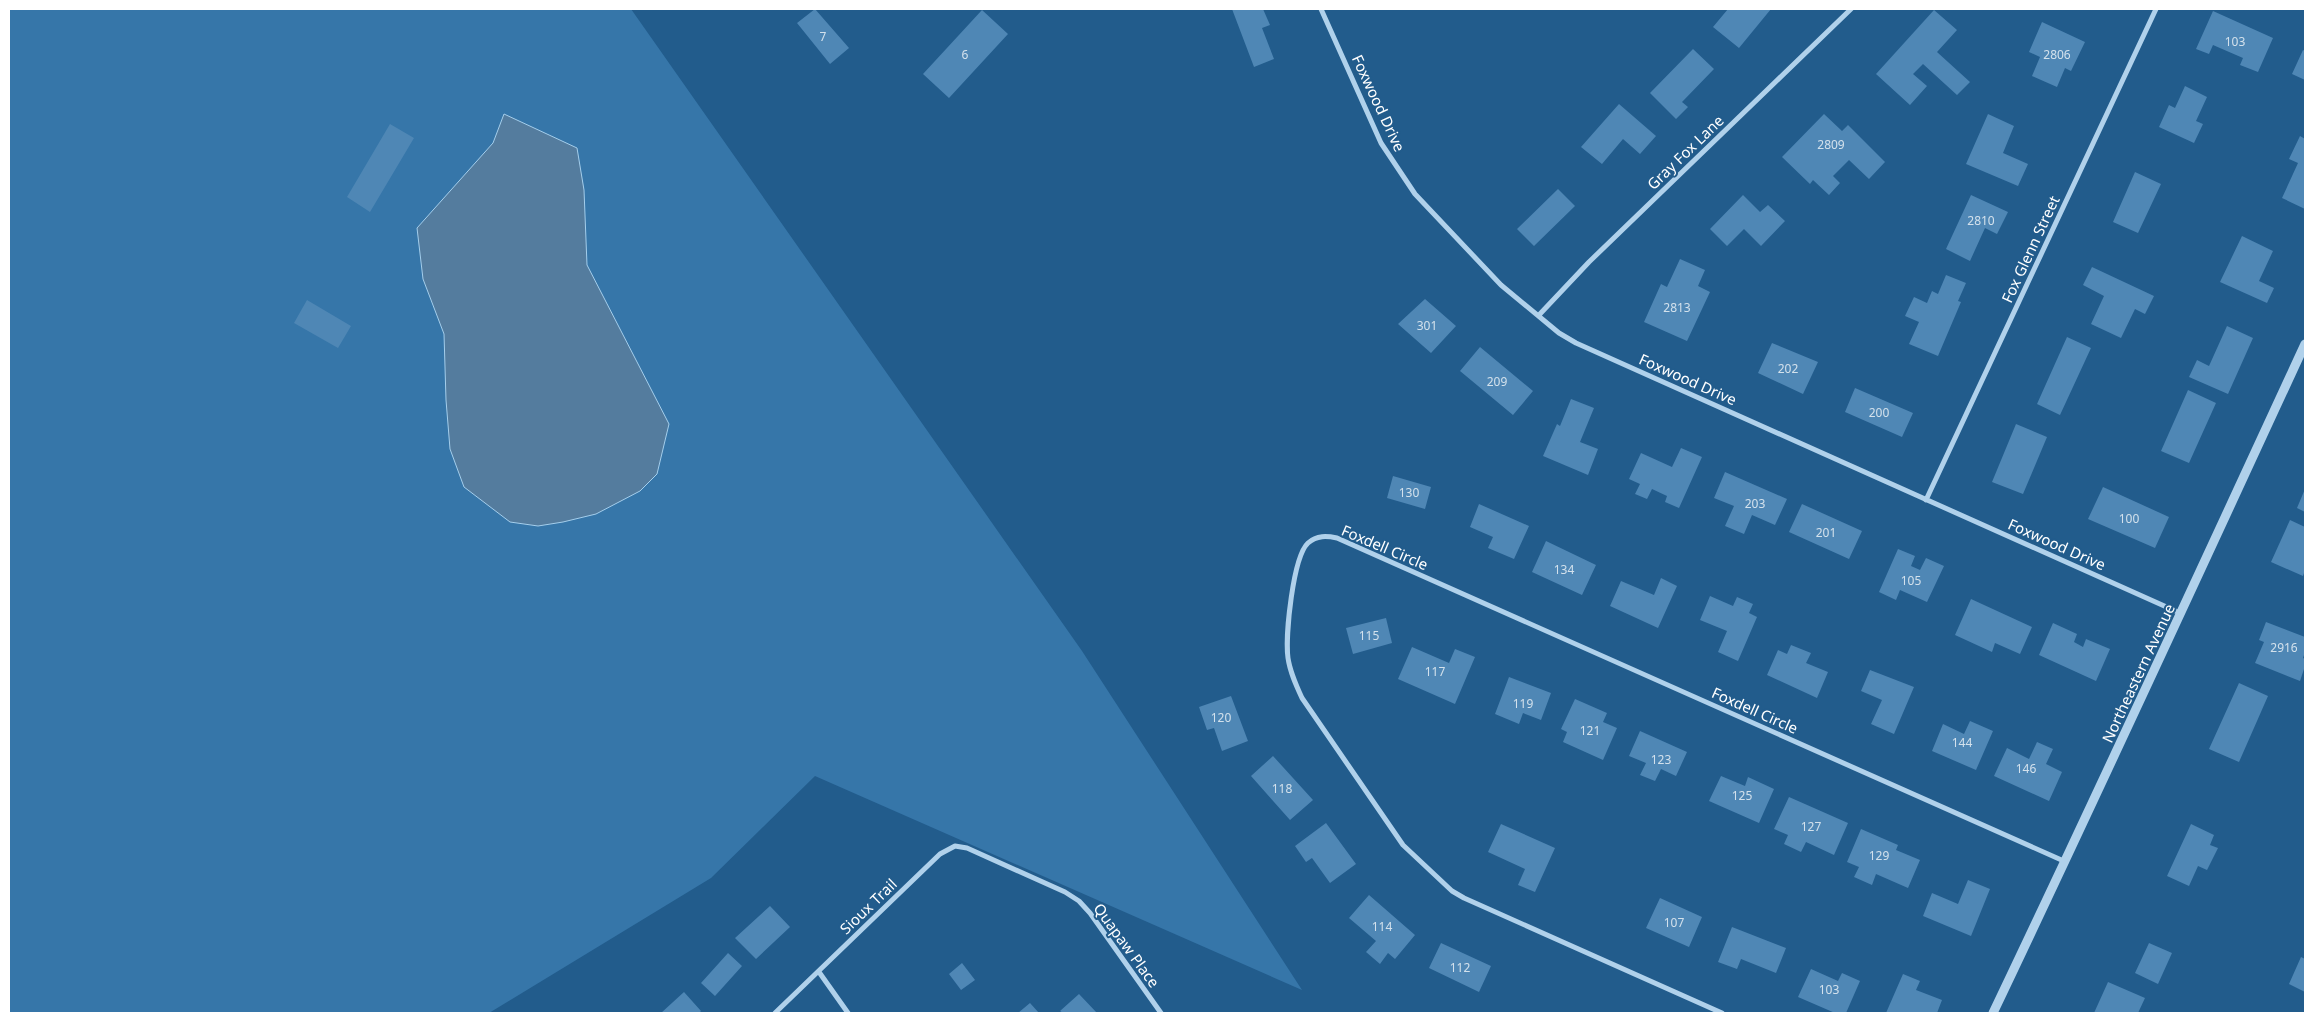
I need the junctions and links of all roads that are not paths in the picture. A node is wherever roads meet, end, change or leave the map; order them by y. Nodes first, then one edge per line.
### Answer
1 (1321, 9) edge
2 (1851, 9) edge
3 (2156, 9) edge
4 (1539, 315) junction
5 (2305, 344) edge
6 (1926, 500) junction
7 (2180, 613) junction
8 (988, 857) joint
9 (2066, 862) junction
10 (819, 972) junction
11 (775, 1013) edge
12 (848, 1013) edge
13 (1161, 1013) edge
14 (1722, 1013) edge
15 (1993, 1013) edge

1 - 4 street, Foxwood Drive
2 - 4 street, Gray Fox Lane
3 - 6 street, Fox Glenn Street
4 - 6 street, Foxwood Drive
5 - 7 street, Northeastern Avenue
6 - 7 street, Foxwood Drive
7 - 9 street, Northeastern Avenue
8 - 10 street, Sioux Trail
8 - 13 street, Quapaw Place
9 - 14 street, Foxdell Circle
9 - 15 street, Northeastern Avenue
10 - 11 street, Sioux Trail
10 - 12 street

